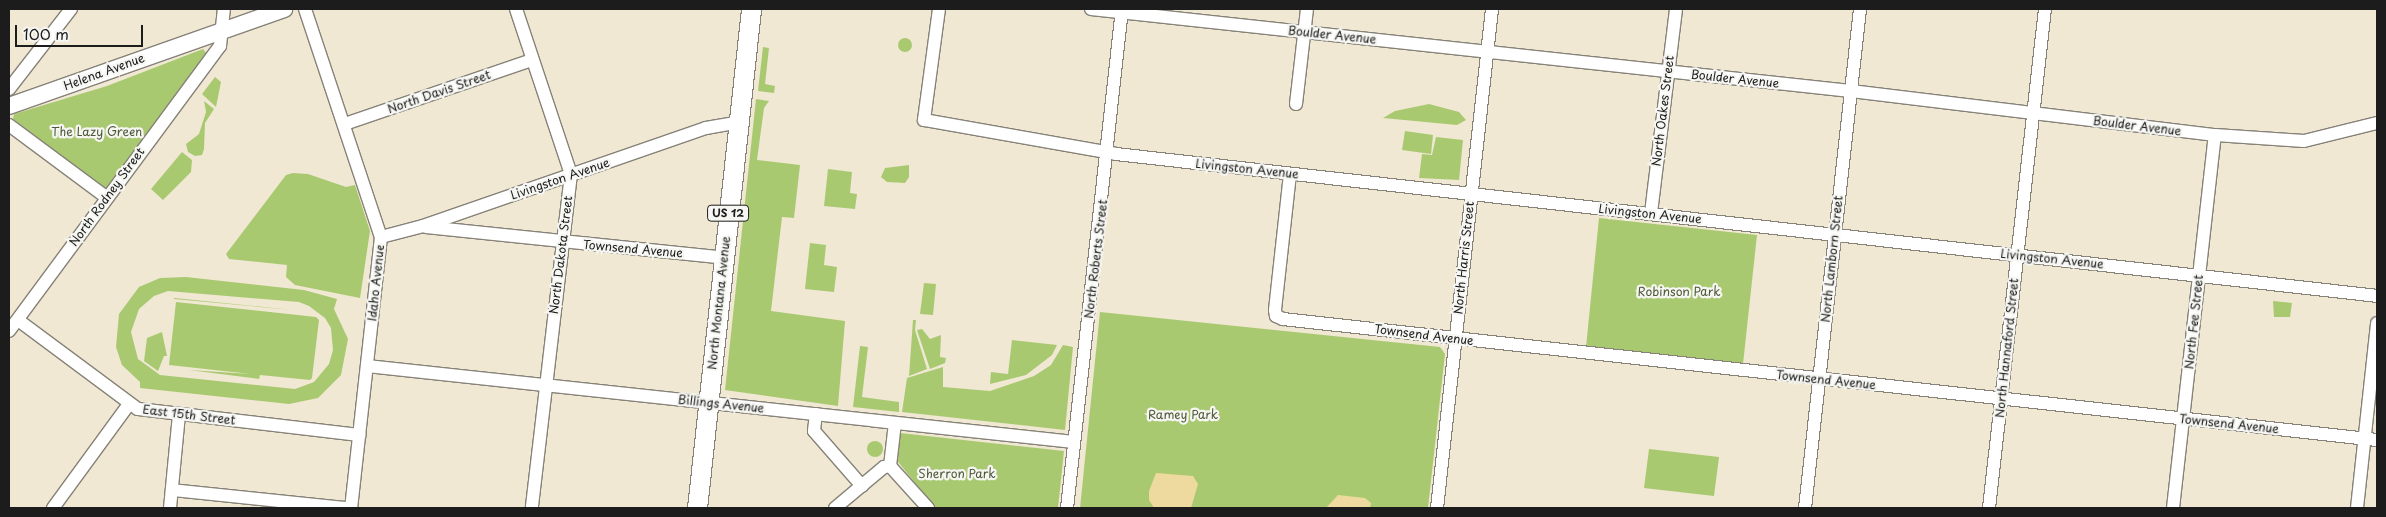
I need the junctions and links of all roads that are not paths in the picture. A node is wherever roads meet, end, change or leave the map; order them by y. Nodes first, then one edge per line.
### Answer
1 (71, 9) edge
2 (224, 9) edge
3 (284, 9) edge
4 (305, 9) edge
5 (516, 9) edge
6 (751, 9) edge
7 (938, 9) edge
8 (1091, 9) edge
9 (1307, 9) edge
10 (1492, 9) edge
11 (1676, 9) edge
12 (1860, 9) edge
13 (2045, 9) edge
14 (1122, 10) edge
15 (222, 30) junction
16 (1305, 32) junction
17 (1488, 52) junction
18 (532, 60) junction
19 (1668, 71) junction
20 (9, 89) edge
21 (1851, 91) junction
22 (1296, 104) dead end
23 (9, 106) edge
24 (2033, 112) junction
25 (739, 122) junction
26 (2377, 123) edge
27 (345, 124) junction
28 (9, 125) edge
29 (2215, 135) junction
30 (1108, 153) junction
31 (571, 174) junction
32 (1290, 174) junction
33 (1471, 194) junction
34 (106, 197) junction
35 (1651, 213) junction
36 (423, 226) junction
37 (1835, 235) junction
38 (381, 237) junction
39 (561, 243) junction
40 (2017, 256) junction
41 (724, 258) junction
42 (2199, 274) junction
43 (2377, 296) edge
44 (18, 320) junction
45 (2377, 323) edge
46 (9, 331) edge
47 (1455, 339) junction
48 (367, 366) junction
49 (1818, 379) junction
50 (545, 384) junction
51 (2001, 398) junction
52 (708, 402) junction
53 (129, 404) junction
54 (179, 414) junction
55 (816, 414) junction
56 (2183, 420) junction
57 (895, 424) junction
58 (359, 435) junction
59 (2371, 439) edge
60 (1074, 442) junction
61 (890, 466) junction
62 (862, 486) junction
63 (172, 490) junction
64 (53, 508) edge
65 (170, 508) edge
66 (346, 508) edge
67 (351, 508) edge
68 (532, 508) edge
69 (697, 508) edge
70 (835, 508) edge
71 (928, 508) edge
72 (1067, 508) edge
73 (1437, 508) edge
74 (1805, 508) edge
75 (1989, 508) edge
76 (2173, 508) edge
77 (2356, 508) edge

1 - 20 street
2 - 15 street, North Rodney Street
3 - 15 main road, Helena Avenue
4 - 27 street, Idaho Avenue
5 - 18 street, North Dakota Street
6 - 25 highway, North Montana Avenue / US 12
7 - 30 street, Livingston Avenue
8 - 14 street, Boulder Avenue
9 - 16 street
10 - 17 street, North Harris Street
11 - 19 street, North Oakes Street
12 - 21 street, North Lamborn Street
13 - 24 street, North Hannaford Street
14 - 16 street, Boulder Avenue
14 - 30 street, North Roberts Street
15 - 23 main road, Helena Avenue
15 - 34 street, North Rodney Street
16 - 17 street, Boulder Avenue
16 - 22 street
17 - 19 street, Boulder Avenue
17 - 33 street, North Harris Street
18 - 27 street, North Davis Street
18 - 31 street, North Dakota Street
19 - 21 street, Boulder Avenue
19 - 35 street, North Oakes Street
21 - 24 street, Boulder Avenue
21 - 37 street, North Lamborn Street
24 - 29 street, Boulder Avenue
24 - 40 street, North Hannaford Street
25 - 31 street, Livingston Avenue
25 - 41 highway, North Montana Avenue / US 12
26 - 29 street, Boulder Avenue
27 - 38 street, Idaho Avenue
28 - 34 street
29 - 42 street, North Fee Street
30 - 32 street, Livingston Avenue
30 - 60 street, North Roberts Street
31 - 36 street, Livingston Avenue
31 - 39 street, North Dakota Street
32 - 33 street, Livingston Avenue
32 - 47 street, Townsend Avenue
33 - 35 street, Livingston Avenue
33 - 47 street, North Harris Street
34 - 44 street, North Rodney Street
35 - 37 street, Livingston Avenue
36 - 38 street, Livingston Avenue
36 - 39 street, Townsend Avenue
37 - 40 street, Livingston Avenue
37 - 49 street, North Lamborn Street
38 - 48 street, Idaho Avenue
39 - 41 street, Townsend Avenue
39 - 50 street, North Dakota Street
40 - 42 street, Livingston Avenue
40 - 51 street, North Hannaford Street
41 - 52 highway, North Montana Avenue / US 12
42 - 43 street, Livingston Avenue
42 - 56 street, North Fee Street
44 - 46 street, North Rodney Street
44 - 53 street, East 15th Street
45 - 59 street
47 - 49 street, Townsend Avenue
47 - 73 street, North Harris Street
48 - 50 street, Billings Avenue
48 - 58 street, Idaho Avenue
49 - 51 street, Townsend Avenue
49 - 74 street, North Lamborn Street
50 - 52 street, Billings Avenue
50 - 68 street, North Dakota Street
51 - 56 street, Townsend Avenue
51 - 75 street, North Hannaford Street
52 - 55 street, Billings Avenue
52 - 69 highway, North Montana Avenue / US 12
53 - 54 street, East 15th Street
53 - 64 street
54 - 58 street, East 15th Street
54 - 63 street
55 - 57 street, Billings Avenue
55 - 62 street
56 - 59 street, Townsend Avenue
56 - 76 street, North Fee Street
57 - 60 street, Billings Avenue
57 - 61 street
58 - 67 street, Idaho Avenue
59 - 77 street
60 - 72 street, North Roberts Street
61 - 62 street
61 - 71 street
62 - 70 street
63 - 65 street
63 - 66 street

